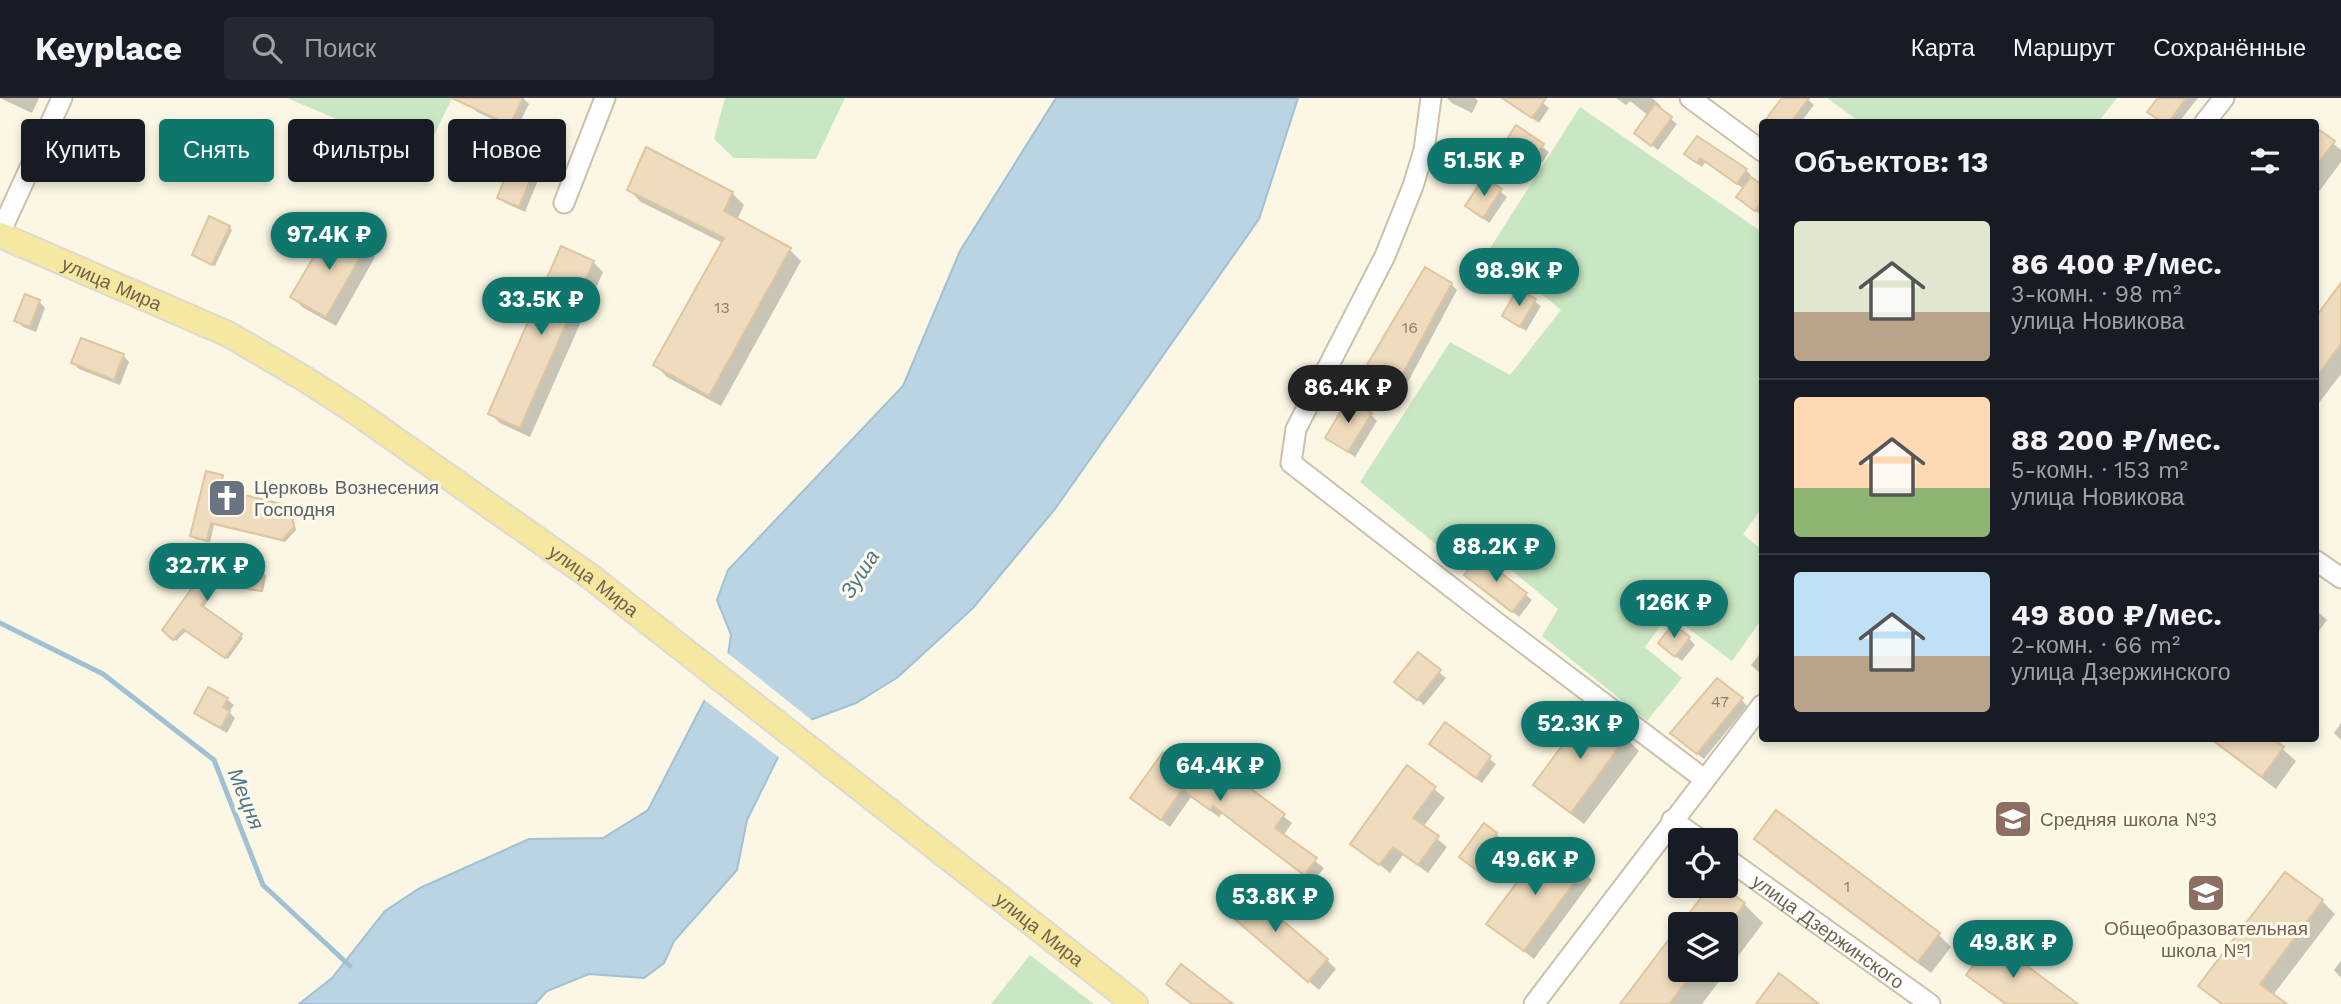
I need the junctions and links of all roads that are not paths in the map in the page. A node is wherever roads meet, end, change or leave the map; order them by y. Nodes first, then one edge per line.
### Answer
1 (62, 98) edge
2 (605, 98) edge
3 (1431, 98) edge
4 (1690, 98) edge
5 (2224, 98) edge
6 (2207, 119) edge
7 (1759, 149) edge
8 (564, 203) dead end
9 (0, 234) edge
10 (2319, 563) edge
11 (2341, 578) edge
12 (1759, 709) edge
13 (1704, 779) junction
14 (1672, 820) junction
15 (1684, 828) edge
16 (1738, 867) edge
17 (1135, 1004) edge
18 (1534, 1004) edge
19 (1930, 1004) edge

1 - 9 street
2 - 8 street
3 - 13 street
4 - 7 street
5 - 6 street
9 - 17 main road, улица Мира
10 - 11 street
12 - 13 street
13 - 14 street
14 - 15 street
14 - 18 street
16 - 19 street, улица Дзержинского

